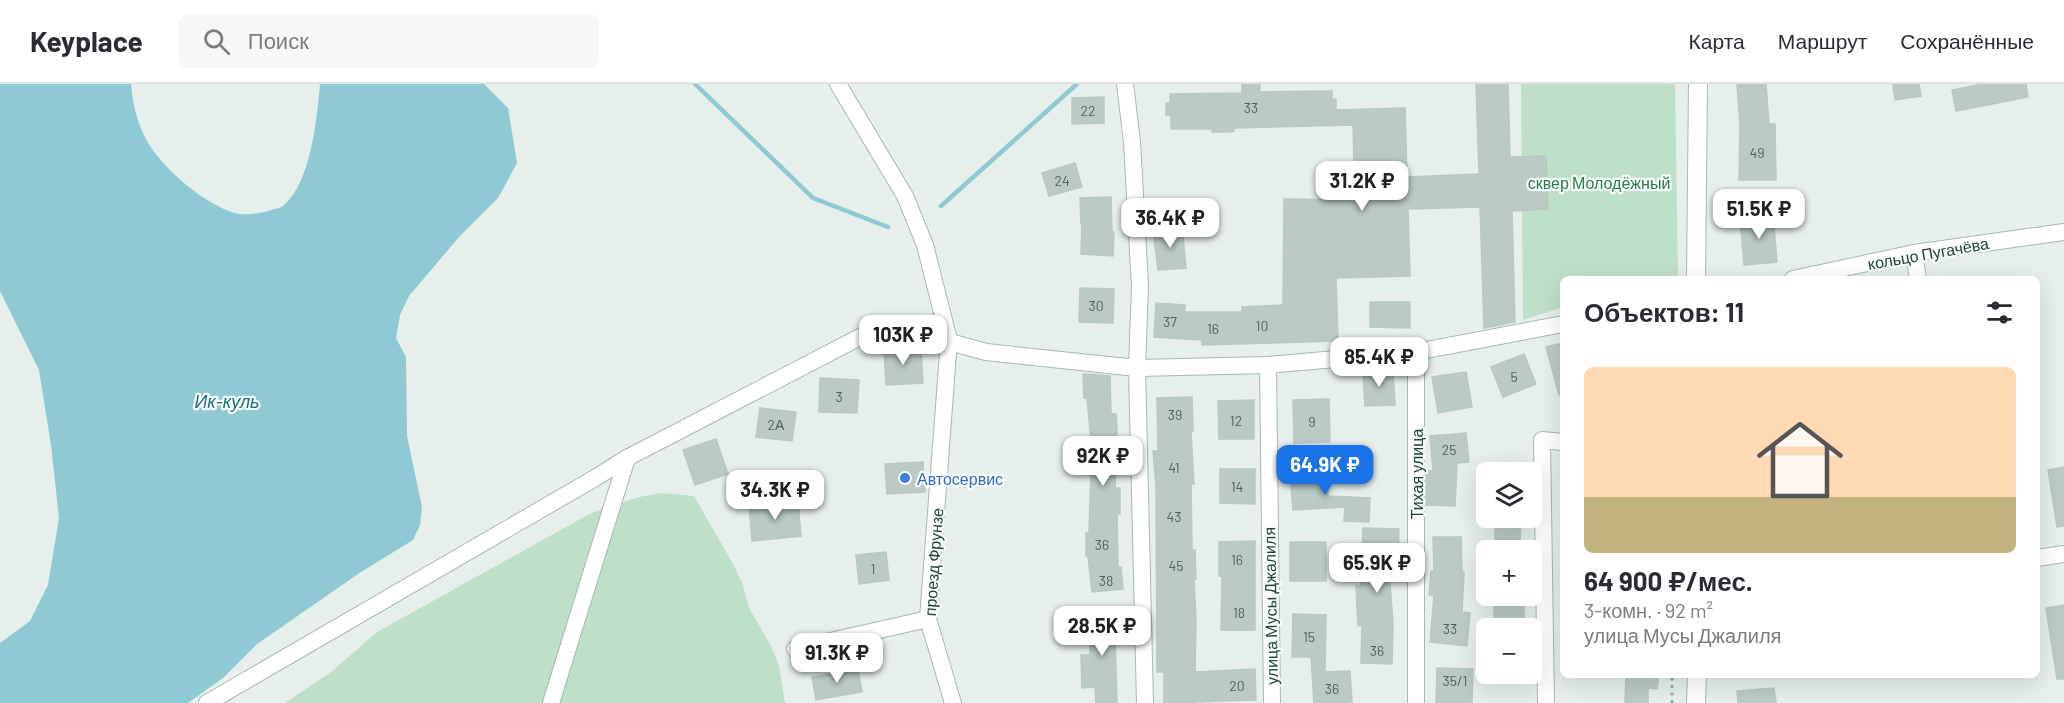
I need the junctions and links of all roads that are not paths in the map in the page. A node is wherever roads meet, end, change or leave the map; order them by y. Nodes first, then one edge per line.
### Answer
1 (838, 84) edge
2 (1125, 84) edge
3 (1698, 84) edge
4 (2064, 232) edge
5 (1914, 253) junction
6 (1696, 276) edge
7 (1807, 276) edge
8 (1918, 276) edge
9 (1560, 325) edge
10 (949, 340) junction
11 (1416, 352) junction
12 (1268, 366) junction
13 (1137, 368) junction
14 (1560, 442) edge
15 (627, 458) junction
16 (2064, 554) edge
17 (2040, 558) edge
18 (928, 619) junction
19 (795, 650) dead end
20 (1697, 678) edge
21 (207, 703) edge
22 (551, 703) edge
23 (953, 703) edge
24 (1145, 703) edge
25 (1272, 703) edge
26 (1416, 703) edge
27 (1546, 703) edge
28 (1696, 703) edge

1 - 10 street, проезд Фрунзе
2 - 13 street
3 - 6 main road
4 - 5 street, кольцо Пугачёва
5 - 7 street, кольцо Пугачёва
5 - 8 street
9 - 11 street
10 - 13 street
10 - 15 street
10 - 18 street, проезд Фрунзе
11 - 12 street
11 - 26 street, Тихая улица
12 - 13 street
12 - 25 street, улица Мусы Джалиля
13 - 24 street
14 - 27 street
15 - 21 street
15 - 22 street
16 - 17 street
18 - 19 street
18 - 23 street, проезд Фрунзе
20 - 28 main road

